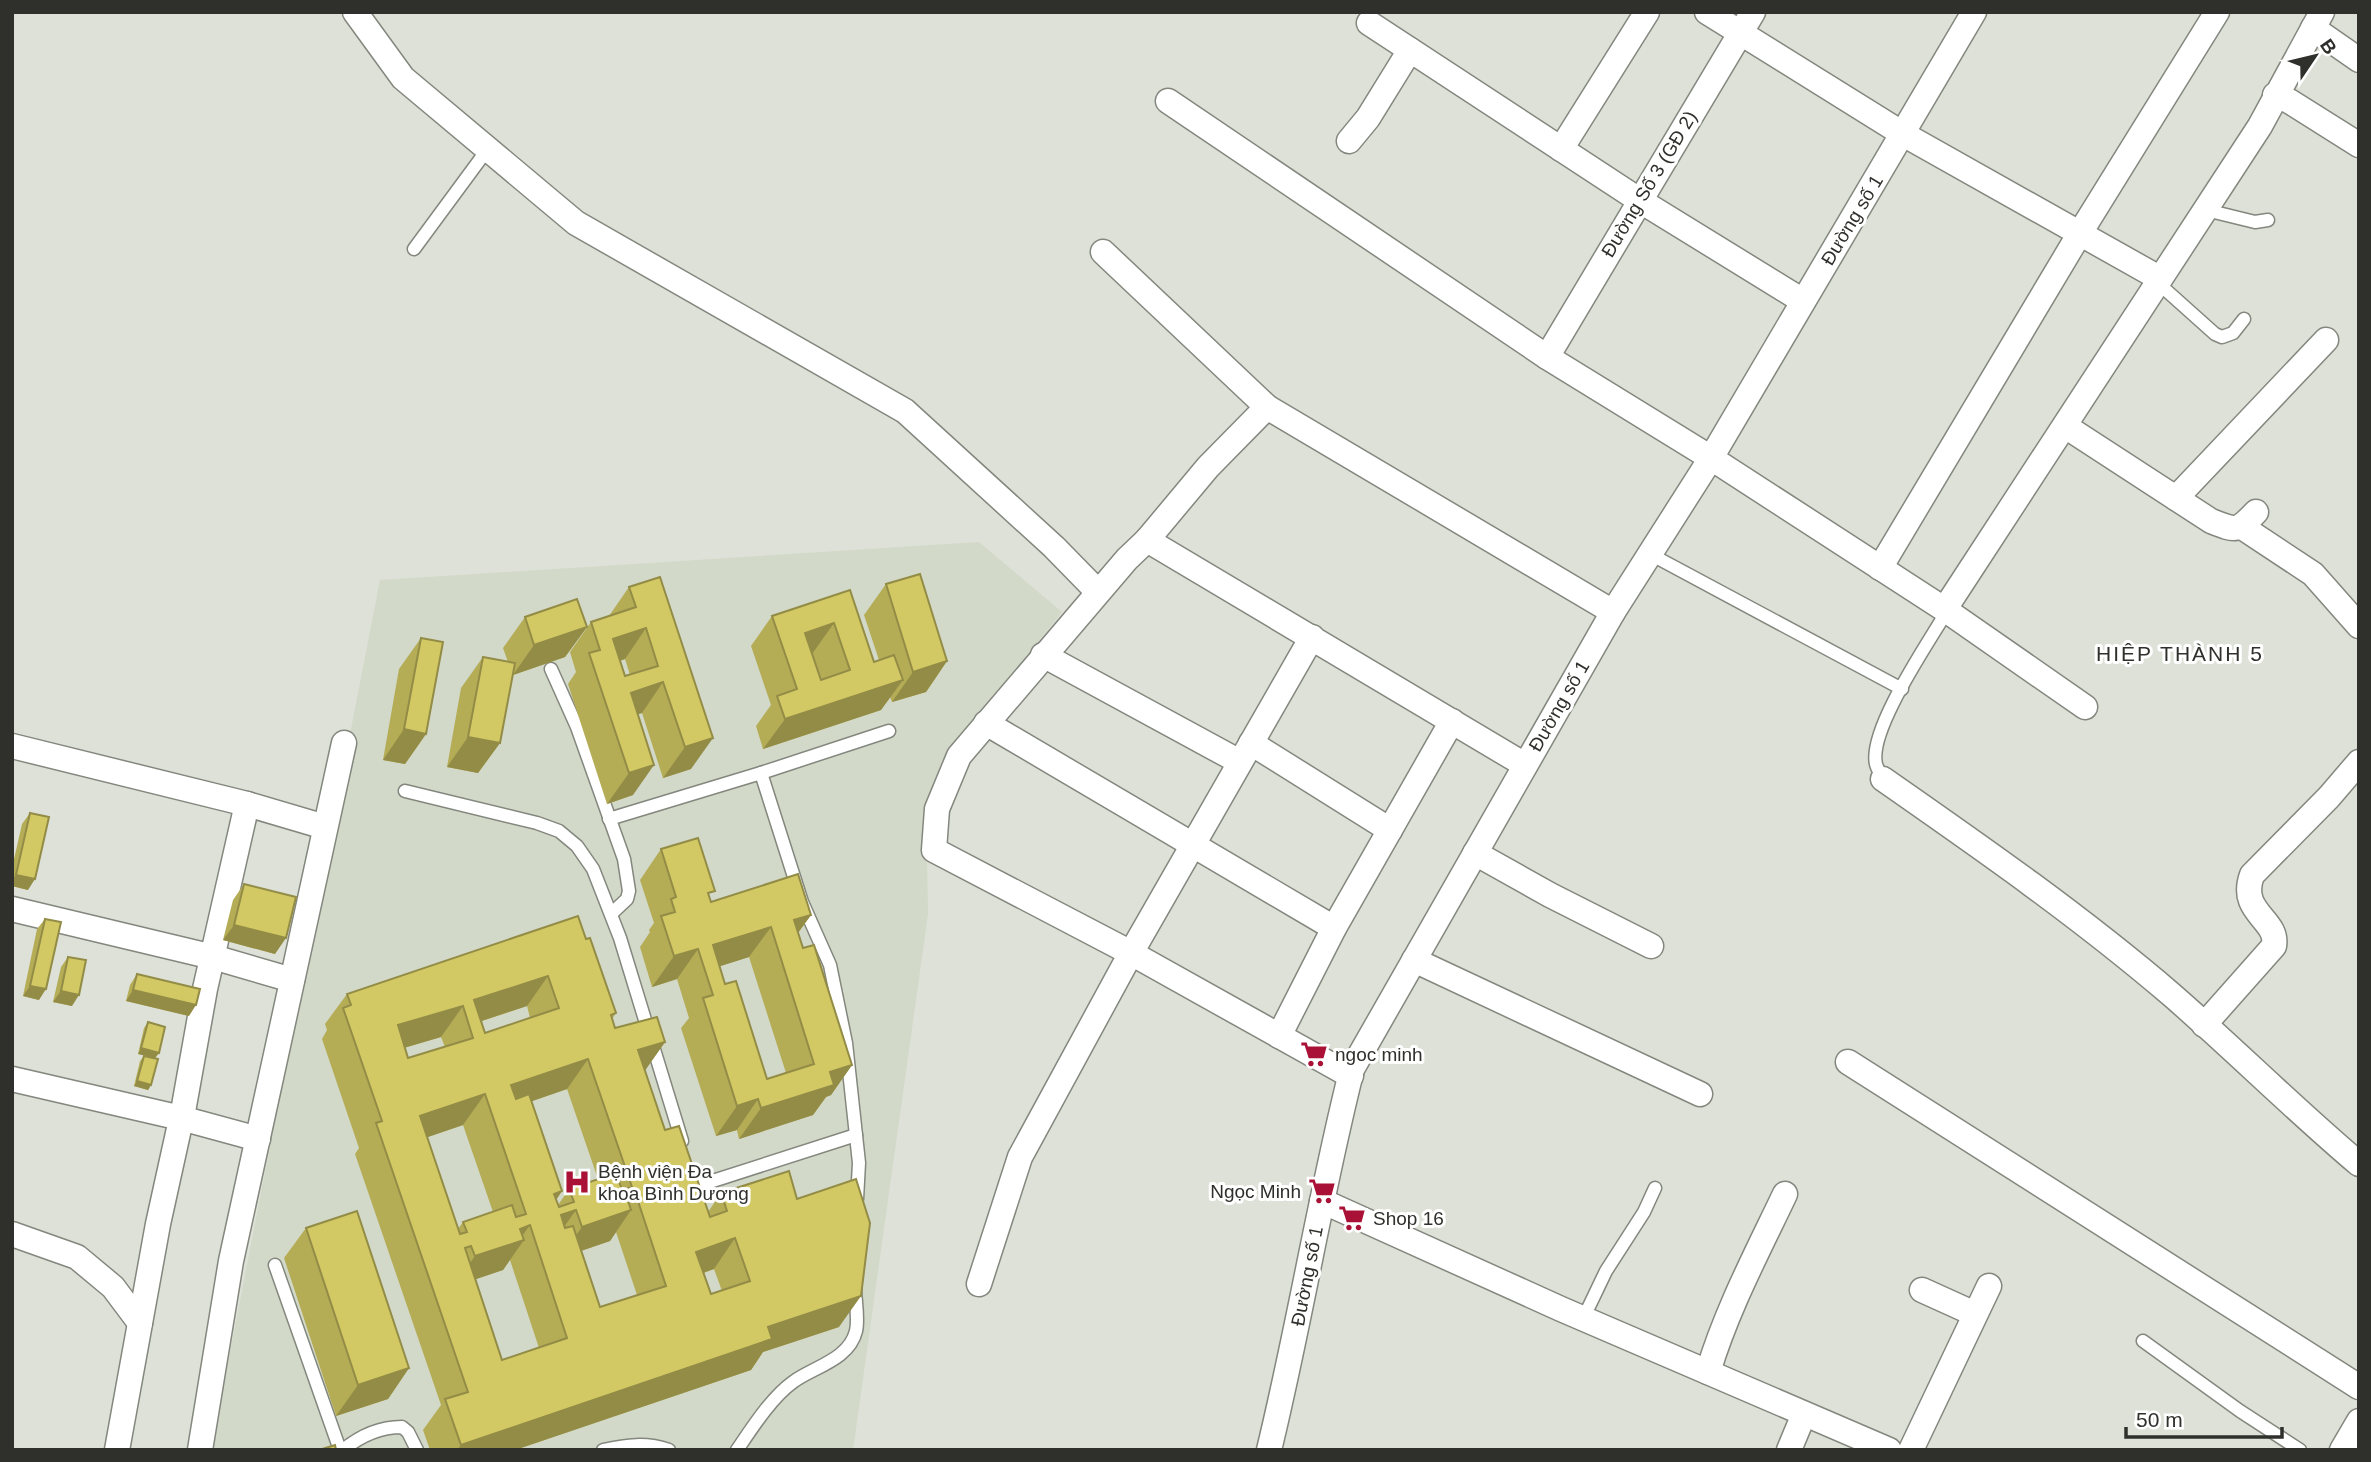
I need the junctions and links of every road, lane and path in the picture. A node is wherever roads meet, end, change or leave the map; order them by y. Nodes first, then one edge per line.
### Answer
1 (355, 12) edge
2 (1647, 12) edge
3 (1707, 12) edge
4 (1974, 12) edge
5 (2217, 12) edge
6 (2318, 20) edge
7 (1369, 23) dead end
8 (1746, 23) edge
9 (1410, 50) junction
10 (2359, 60) edge
11 (2275, 95) junction
12 (1168, 101) dead end
13 (1903, 134) junction
14 (1349, 141) dead end
15 (2359, 145) edge
16 (1561, 149) junction
17 (487, 150) junction
18 (1639, 200) junction
19 (2206, 210) junction
20 (2268, 220) dead end
21 (2080, 233) junction
22 (415, 249) dead end
23 (1103, 252) dead end
24 (2158, 283) junction
25 (1803, 301) junction
26 (2244, 319) dead end
27 (2326, 340) dead end
28 (1547, 357) junction
29 (1267, 407) junction
30 (2065, 426) junction
31 (1711, 458) junction
32 (2176, 498) junction
33 (1147, 541) junction
34 (1650, 554) junction
35 (1880, 568) junction
36 (1098, 592) junction
37 (1947, 611) junction
38 (1613, 612) junction
39 (2359, 626) edge
40 (1312, 637) junction
41 (1043, 656) junction
42 (551, 668) edge
43 (1902, 689) junction
44 (2085, 707) dead end
45 (1452, 721) junction
46 (986, 723) junction
47 (889, 731) dead end
48 (344, 743) dead end
49 (12, 746) edge
50 (1245, 753) junction
51 (2359, 762) edge
52 (1525, 765) junction
53 (761, 773) junction
54 (1883, 779) joint
55 (405, 791) dead end
56 (247, 804) junction
57 (609, 819) junction
58 (326, 827) junction
59 (1390, 830) junction
60 (1192, 846) junction
61 (1475, 853) junction
62 (12, 909) edge
63 (611, 914) junction
64 (1334, 929) junction
65 (1651, 946) dead end
66 (1131, 953) junction
67 (213, 957) junction
68 (1414, 960) junction
69 (292, 980) junction
70 (2204, 1025) junction
71 (1279, 1036) junction
72 (1848, 1062) dead end
73 (1351, 1076) junction
74 (12, 1079) edge
75 (1700, 1094) dead end
76 (181, 1118) junction
77 (856, 1135) junction
78 (258, 1139) junction
79 (2359, 1164) edge
80 (1655, 1188) dead end
81 (1785, 1194) dead end
82 (1322, 1200) junction
83 (856, 1217) edge
84 (12, 1234) edge
85 (275, 1265) dead end
86 (854, 1271) edge
87 (979, 1284) dead end
88 (1989, 1286) dead end
89 (1922, 1290) dead end
90 (1975, 1314) junction
91 (1583, 1319) junction
92 (140, 1323) junction
93 (2143, 1341) dead end
94 (1708, 1372) junction
95 (2359, 1387) edge
96 (1804, 1414) junction
97 (2359, 1421) edge
98 (117, 1450) edge
99 (200, 1450) edge
100 (341, 1450) edge
101 (417, 1450) edge
102 (603, 1450) edge
103 (669, 1450) edge
104 (737, 1450) edge
105 (1269, 1450) edge
106 (1788, 1450) edge
107 (1889, 1450) edge
108 (1911, 1450) edge
109 (2300, 1450) edge
110 (2342, 1450) edge

1 - 17 street
2 - 16 street
3 - 8 street
4 - 13 street, Đường số 1
5 - 21 street
6 - 10 street
6 - 11 street
7 - 9 street
8 - 13 street
8 - 18 street, Đường Số 3 (GĐ 2)
9 - 14 street
9 - 16 street
11 - 15 street
11 - 19 street
12 - 28 street
13 - 21 street
13 - 25 street, Đường số 1
16 - 18 street
17 - 22 lane
17 - 36 street
18 - 25 street
18 - 28 street, Đường Số 3 (GĐ 2)
19 - 20 lane
19 - 24 street
21 - 24 street
21 - 35 street
23 - 29 street
24 - 26 lane
24 - 30 street
25 - 31 street, Đường số 1
27 - 32 street
28 - 31 street
29 - 33 street
29 - 38 street
30 - 32 street
30 - 37 street
31 - 34 street, Đường số 1
31 - 35 street
32 - 39 street
33 - 36 street
33 - 40 street
34 - 38 street, Đường số 1
34 - 43 lane
35 - 37 street
36 - 41 street
37 - 43 lane
37 - 44 street
38 - 52 street, Đường số 1
40 - 45 street
40 - 50 street
41 - 46 street
41 - 50 street
42 - 57 lane
43 - 54 lane
45 - 52 street
45 - 59 street
46 - 60 street
46 - 66 street
47 - 53 lane
48 - 58 street
49 - 56 street
50 - 59 street
50 - 60 street
51 - 70 street
52 - 61 street, Đường số 1
53 - 57 lane
53 - 77 lane
54 - 70 street
55 - 63 lane
56 - 58 street
56 - 67 street
57 - 63 lane
58 - 69 street
59 - 64 street
60 - 64 street
60 - 66 street
61 - 65 street
61 - 68 street, Đường số 1
62 - 67 street
63 - 77 lane
64 - 71 street
66 - 71 street
66 - 87 street
67 - 69 street
67 - 76 street
68 - 73 street, Đường số 1
68 - 75 street
69 - 78 street
70 - 79 street
71 - 73 street
72 - 95 street
73 - 82 street, Đường số 1
74 - 76 street
76 - 78 street
76 - 92 street
77 - 83 lane
78 - 99 street
80 - 91 lane
81 - 94 street
82 - 91 street
82 - 105 street, Đường số 1
84 - 92 street
85 - 100 lane
86 - 104 lane
88 - 90 street
89 - 90 street
90 - 108 street
91 - 94 street
92 - 98 street
93 - 109 lane
94 - 96 street
96 - 106 street
96 - 107 street
97 - 110 street
100 - 101 lane
102 - 103 lane

